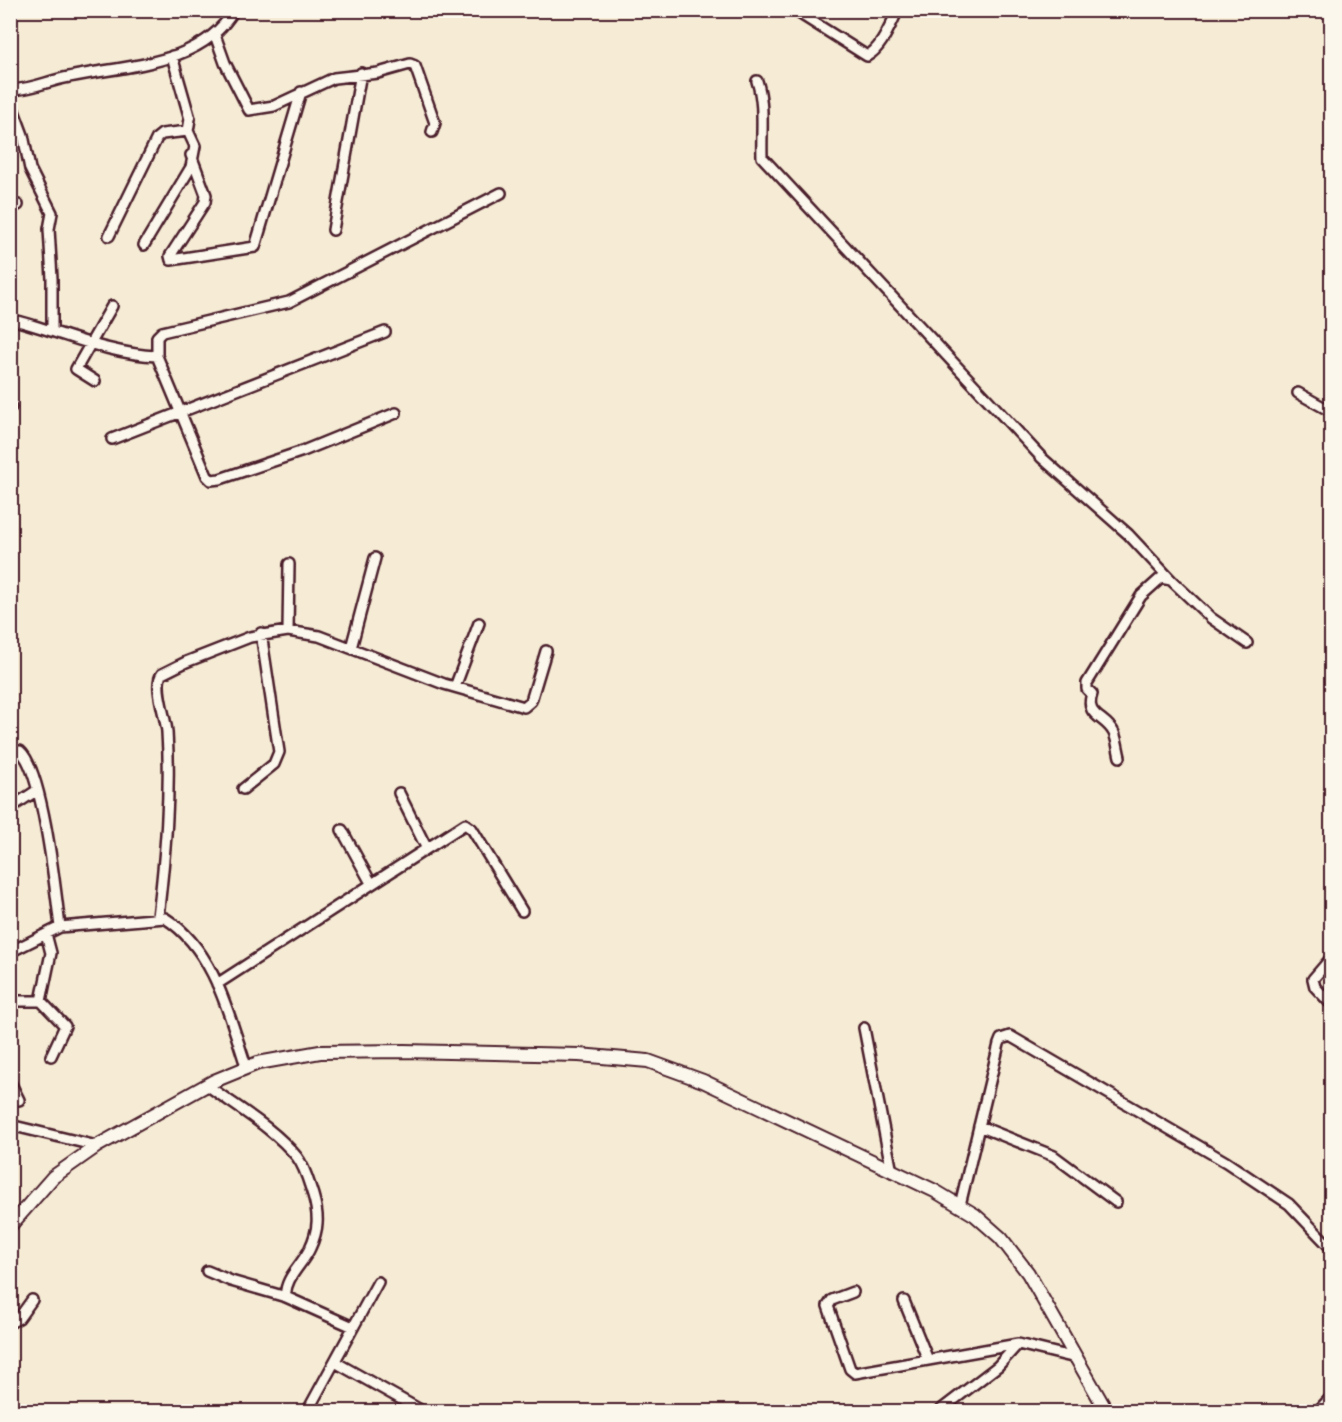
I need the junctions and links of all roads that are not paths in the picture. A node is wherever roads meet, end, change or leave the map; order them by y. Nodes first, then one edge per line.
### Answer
1 (234, 10) edge
2 (794, 10) edge
3 (898, 10) edge
4 (215, 35) junction
5 (172, 56) junction
6 (361, 73) junction
7 (757, 81) dead end
8 (10, 90) edge
9 (301, 92) junction
10 (10, 100) edge
11 (188, 131) junction
12 (432, 132) dead end
13 (191, 155) junction
14 (501, 193) dead end
15 (333, 230) dead end
16 (109, 236) dead end
17 (144, 245) dead end
18 (112, 306) dead end
19 (10, 319) edge
20 (52, 329) junction
21 (385, 332) dead end
22 (89, 343) junction
23 (157, 356) junction
24 (95, 381) dead end
25 (1298, 393) dead end
26 (180, 412) junction
27 (1332, 412) edge
28 (396, 413) dead end
29 (112, 439) dead end
30 (375, 558) dead end
31 (289, 564) dead end
32 (1171, 580) junction
33 (479, 623) dead end
34 (288, 631) junction
35 (261, 633) junction
36 (1247, 643) dead end
37 (351, 648) junction
38 (546, 651) dead end
39 (455, 687) junction
40 (10, 751) edge
41 (1120, 757) dead end
42 (243, 789) dead end
43 (36, 790) junction
44 (399, 793) dead end
45 (10, 808) edge
46 (342, 830) dead end
47 (426, 847) junction
48 (371, 884) junction
49 (522, 911) dead end
50 (158, 917) junction
51 (60, 927) junction
52 (46, 934) junction
53 (10, 952) edge
54 (1332, 957) edge
55 (217, 984) junction
56 (10, 1001) edge
57 (41, 1001) junction
58 (1332, 1005) edge
59 (864, 1028) dead end
60 (51, 1056) dead end
61 (246, 1066) junction
62 (10, 1082) edge
63 (207, 1085) junction
64 (19, 1100) dead end
65 (10, 1125) edge
66 (979, 1126) junction
67 (98, 1146) junction
68 (892, 1172) junction
69 (1116, 1202) dead end
70 (960, 1205) junction
71 (10, 1226) edge
72 (1332, 1249) edge
73 (207, 1270) dead end
74 (378, 1282) dead end
75 (853, 1292) dead end
76 (286, 1297) junction
77 (32, 1300) dead end
78 (904, 1301) dead end
79 (10, 1323) edge
80 (353, 1327) junction
81 (1018, 1344) junction
82 (1076, 1358) junction
83 (928, 1360) junction
84 (334, 1362) junction
85 (1332, 1396) edge
86 (307, 1412) edge
87 (424, 1412) edge
88 (938, 1412) edge
89 (1107, 1412) edge
90 (1317, 1412) edge

1 - 4 street
2 - 3 street
4 - 5 street
4 - 9 street
5 - 8 street
5 - 11 street
6 - 9 street
6 - 12 street
6 - 15 street
7 - 32 street
9 - 13 street
10 - 20 street
11 - 13 street
11 - 16 street
13 - 17 street
14 - 23 street
18 - 22 street
19 - 20 street
20 - 22 street
21 - 26 street
22 - 23 street
22 - 24 street
23 - 26 street
25 - 27 street
26 - 28 street
26 - 29 street
30 - 37 street
31 - 34 street
32 - 36 street
32 - 41 street
33 - 39 street
34 - 35 street
34 - 37 street
35 - 42 street
35 - 50 street
37 - 39 street
38 - 39 street
40 - 43 street
43 - 45 street
43 - 51 street
44 - 47 street
46 - 48 street
47 - 48 street
47 - 49 street
48 - 55 street
50 - 51 street
50 - 55 street
51 - 52 street
52 - 53 street
52 - 57 street
54 - 58 street
55 - 61 street
56 - 57 street
57 - 60 street
59 - 68 street
61 - 63 street
61 - 68 street
62 - 64 street
63 - 67 street
63 - 76 street
65 - 67 street
66 - 69 street
66 - 70 street
66 - 72 street
67 - 71 street
68 - 70 street
70 - 82 street
73 - 76 street
74 - 80 street
75 - 83 street
76 - 80 street
77 - 79 street
78 - 83 street
80 - 84 street
81 - 82 street
81 - 83 street
81 - 88 street
82 - 89 street
84 - 86 street
84 - 87 street
85 - 90 street

